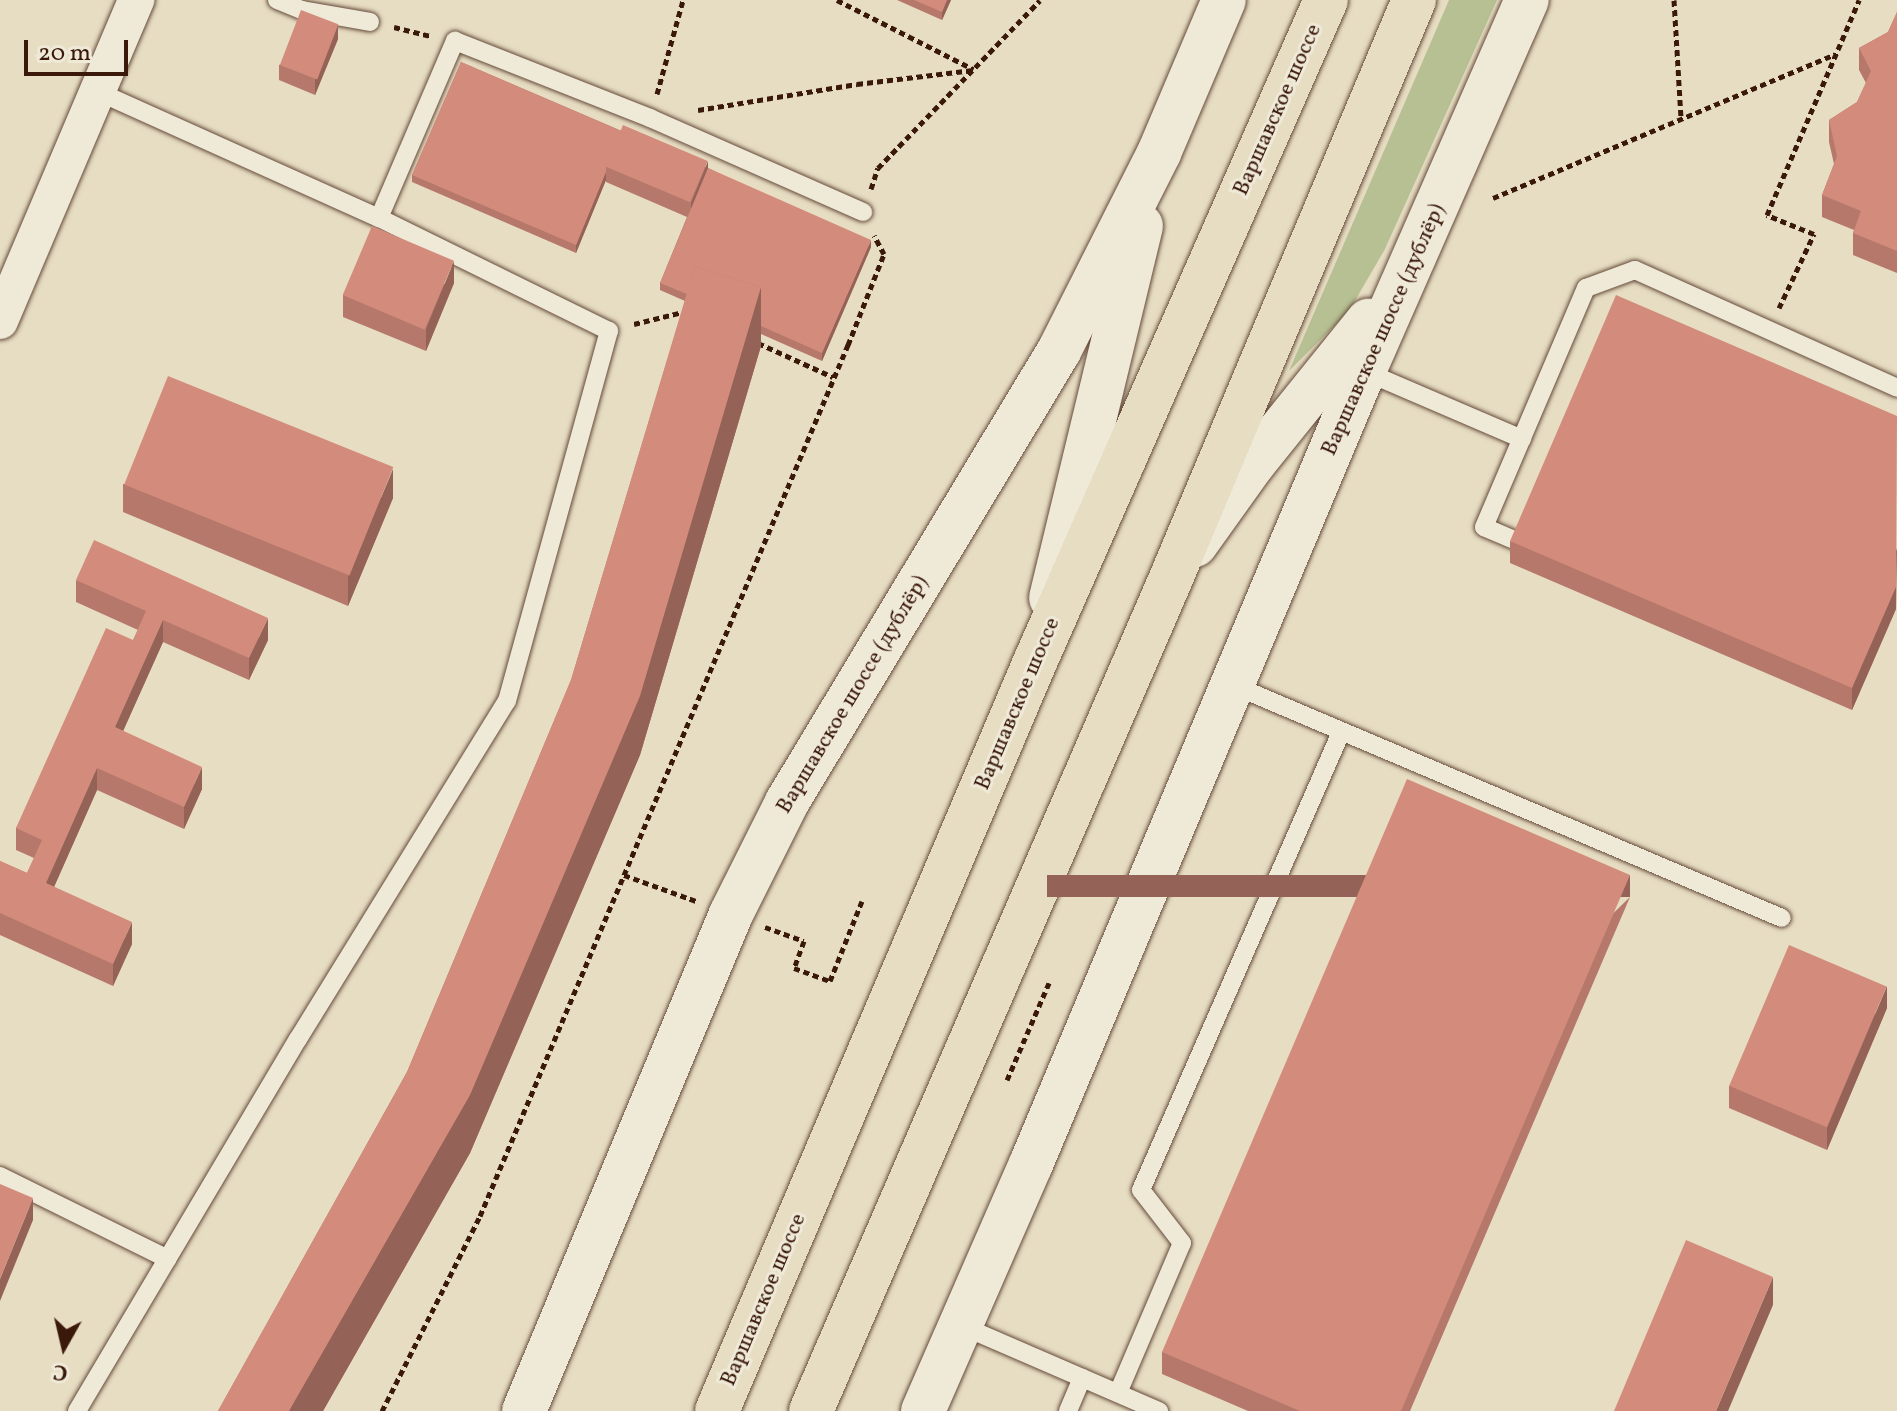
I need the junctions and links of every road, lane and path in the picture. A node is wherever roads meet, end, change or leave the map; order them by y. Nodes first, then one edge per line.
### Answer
1 (136, 0) edge
2 (277, 0) edge
3 (683, 0) edge
4 (837, 0) edge
5 (1040, 0) edge
6 (1224, 0) edge
7 (1326, 0) edge
8 (1414, 0) edge
9 (1527, 0) edge
10 (1674, 0) edge
11 (1859, 0) edge
12 (305, 5) edge
13 (370, 22) joint
14 (455, 41) junction
15 (1836, 53) junction
16 (974, 70) junction
17 (97, 91) junction
18 (650, 118) junction
19 (1681, 119) junction
20 (1159, 153) junction
21 (1493, 198) dead end
22 (863, 212) junction
23 (379, 218) junction
24 (1421, 243) junction
25 (699, 316) edge
26 (0, 321) edge
27 (1769, 330) junction
28 (609, 331) junction
29 (753, 341) edge
30 (1364, 371) junction
31 (833, 377) junction
32 (1897, 388) edge
33 (1522, 439) junction
34 (1519, 542) edge
35 (1172, 576) junction
36 (1035, 662) junction
37 (1233, 685) junction
38 (1341, 733) junction
39 (862, 901) dead end
40 (1782, 918) dead end
41 (833, 970) dead end
42 (1049, 983) dead end
43 (1007, 1080) dead end
44 (0, 1176) edge
45 (168, 1259) junction
46 (960, 1325) junction
47 (1082, 1378) junction
48 (1118, 1393) junction
49 (77, 1411) edge
50 (382, 1411) edge
51 (524, 1411) edge
52 (717, 1411) edge
53 (811, 1411) edge
54 (923, 1411) edge
55 (1068, 1411) edge
56 (1159, 1411) edge

1 - 17 street
2 - 12 lane
3 - 18 path
4 - 16 path
5 - 16 path
6 - 20 main road, Варшавское шоссе (дублёр)
7 - 36 main road, Варшавское шоссе
8 - 35 main road
9 - 24 main road, Варшавское шоссе (дублёр)
10 - 19 path
11 - 15 path
12 - 13 lane
13 - 14 path
14 - 18 lane
14 - 23 lane
15 - 19 path
15 - 27 path
16 - 18 path
16 - 22 path
17 - 23 lane
17 - 26 street
18 - 22 lane
19 - 21 path
20 - 36 main road
20 - 51 main road, Варшавское шоссе (дублёр)
22 - 31 path
23 - 28 lane
24 - 30 main road, Варшавское шоссе (дублёр)
24 - 35 main road
25 - 28 path
27 - 32 lane
27 - 33 lane
28 - 45 lane
29 - 31 path
30 - 33 lane
30 - 37 main road, Варшавское шоссе (дублёр)
31 - 50 path
33 - 34 lane
35 - 53 main road
36 - 52 main road, Варшавское шоссе
37 - 38 lane
37 - 46 main road, Варшавское шоссе (дублёр)
38 - 40 lane
38 - 48 lane
39 - 41 path
42 - 43 path
44 - 45 lane
45 - 49 lane
46 - 47 lane
46 - 54 main road, Варшавское шоссе (дублёр)
47 - 48 lane
47 - 55 lane
48 - 56 lane

